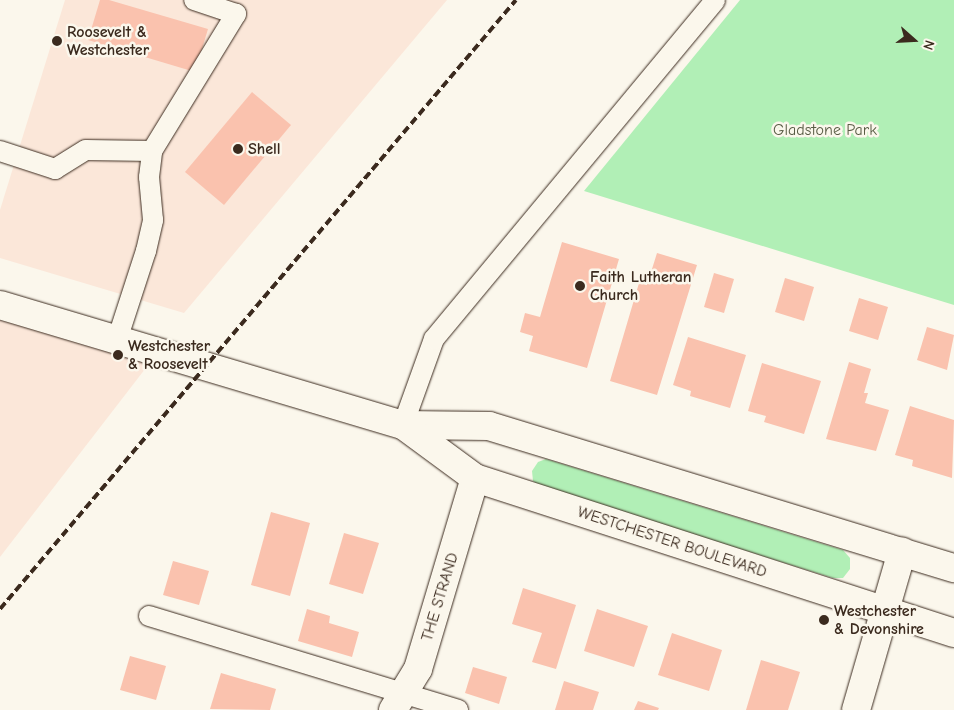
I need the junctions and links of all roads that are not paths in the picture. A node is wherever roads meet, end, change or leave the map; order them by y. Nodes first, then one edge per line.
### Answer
1 (194, 0) edge
2 (715, 0) edge
3 (0, 150) edge
4 (152, 151) junction
5 (0, 305) edge
6 (117, 340) junction
7 (403, 425) junction
8 (475, 478) junction
9 (902, 552) junction
10 (954, 568) edge
11 (886, 611) junction
12 (149, 616) dead end
13 (954, 633) edge
14 (399, 702) edge
15 (458, 710) edge
16 (856, 710) edge

1 - 4 lane
2 - 7 lane
3 - 4 lane
4 - 6 lane
5 - 6 street, WESTCHESTER BOULEVARD
6 - 7 street, WESTCHESTER BOULEVARD
7 - 8 street, WESTCHESTER BOULEVARD
7 - 9 street, WESTCHESTER BOULEVARD
8 - 11 street, WESTCHESTER BOULEVARD
8 - 14 street, THE STRAND
9 - 10 street, WESTCHESTER BOULEVARD
9 - 11 street
11 - 13 street, WESTCHESTER BOULEVARD
11 - 16 street
12 - 14 lane
14 - 15 lane

